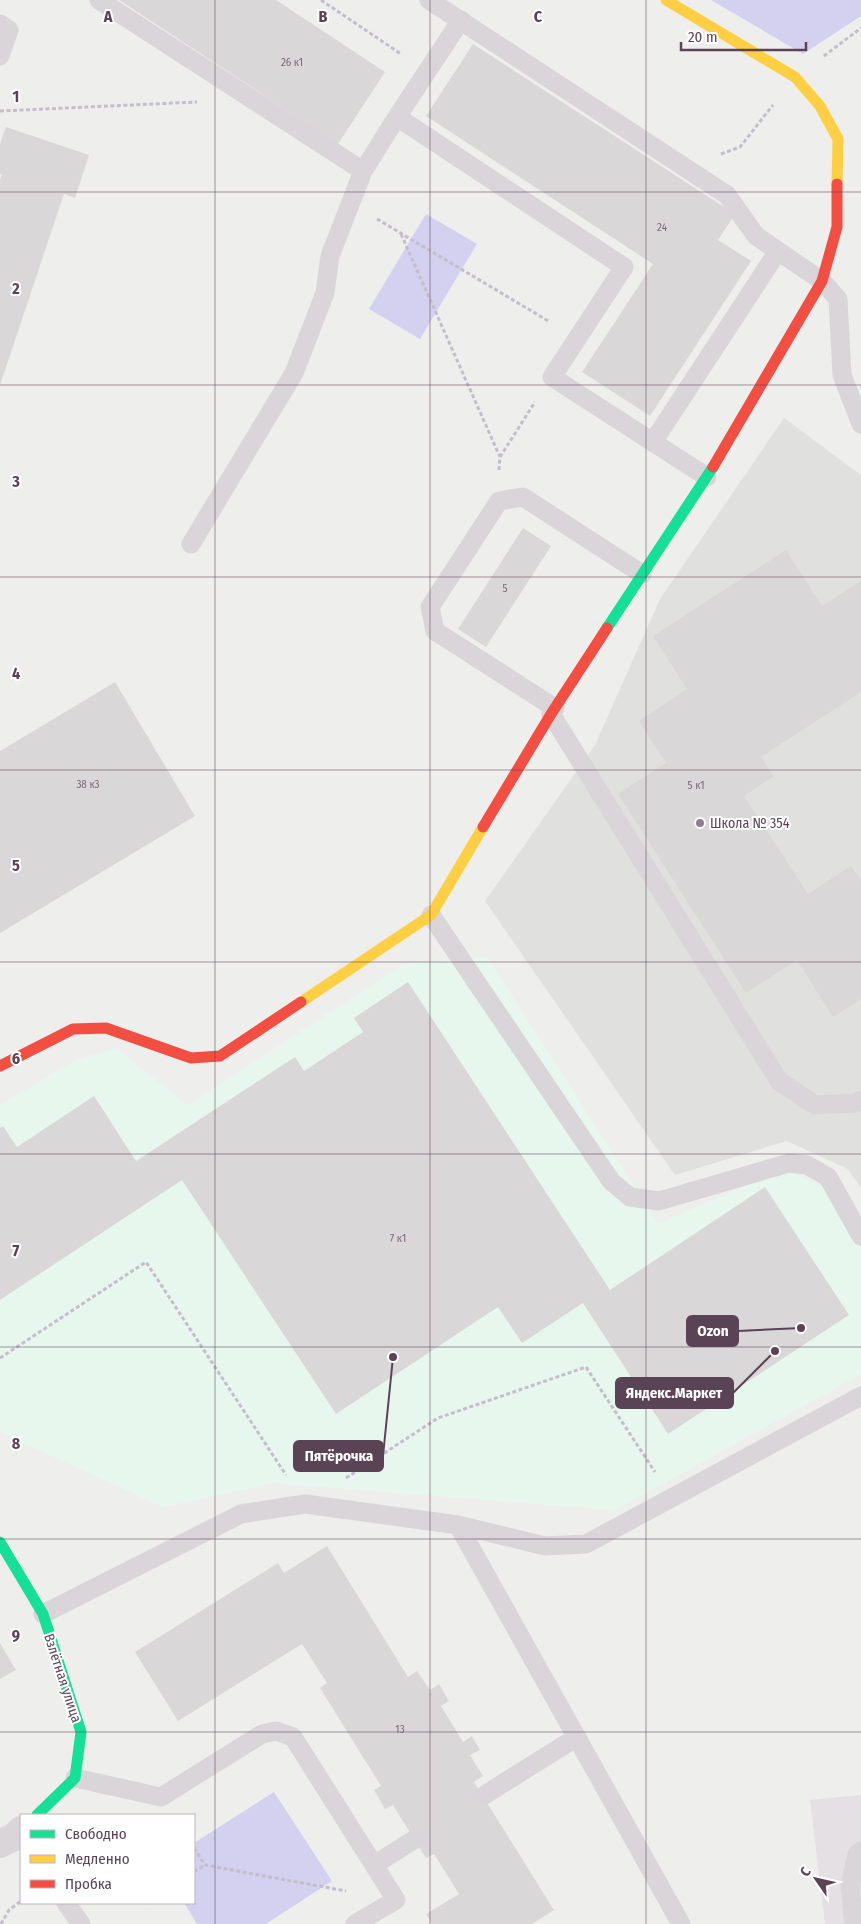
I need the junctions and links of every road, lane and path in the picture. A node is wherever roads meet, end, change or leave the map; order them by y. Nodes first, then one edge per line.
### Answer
1 (99, 0) edge
2 (321, 0) edge
3 (429, 0) edge
4 (666, 0) edge
5 (461, 20) junction
6 (0, 24) edge
7 (861, 28) edge
8 (0, 56) edge
9 (818, 60) dead end
10 (426, 71) junction
11 (251, 99) junction
12 (776, 102) dead end
13 (0, 111) edge
14 (397, 117) junction
15 (714, 156) dead end
16 (363, 171) junction
17 (350, 204) junction
18 (401, 234) junction
19 (778, 250) junction
20 (822, 281) junction
21 (577, 338) junction
22 (552, 377) junction
23 (861, 424) edge
24 (653, 442) junction
25 (500, 457) junction
26 (707, 477) junction
27 (499, 501) junction
28 (191, 544) dead end
29 (642, 574) junction
30 (553, 711) junction
31 (431, 915) junction
32 (0, 1066) edge
33 (861, 1100) edge
34 (861, 1236) edge
35 (0, 1358) edge
36 (861, 1396) edge
37 (672, 1498) junction
38 (305, 1504) junction
39 (458, 1525) junction
40 (0, 1542) edge
41 (43, 1614) junction
42 (577, 1737) junction
43 (75, 1778) junction
44 (483, 1796) dead end
45 (38, 1814) edge
46 (415, 1839) dead end
47 (195, 1850) edge
48 (861, 1851) edge
49 (205, 1865) junction
50 (374, 1865) junction
51 (195, 1871) edge
52 (396, 1900) junction
53 (20, 1902) edge
54 (67, 1904) edge
55 (1, 1924) edge
56 (81, 1924) edge
57 (355, 1924) edge
58 (681, 1924) edge
59 (854, 1924) edge

1 - 11 lane
2 - 10 path
3 - 5 lane
4 - 20 street
5 - 10 lane
5 - 19 lane
6 - 8 lane
7 - 9 path
10 - 14 lane
11 - 13 path
11 - 16 lane
12 - 15 path
14 - 16 lane
14 - 21 lane
16 - 17 lane
17 - 18 path
17 - 28 lane
18 - 21 path
18 - 25 path
19 - 20 lane
19 - 24 lane
20 - 23 lane
20 - 26 street
21 - 22 lane
22 - 24 lane
22 - 25 path
24 - 26 lane
25 - 27 path
26 - 29 street
27 - 29 lane
27 - 30 lane
29 - 30 street
30 - 31 street
30 - 33 lane
31 - 32 street
31 - 34 lane
35 - 38 path
36 - 37 lane
37 - 38 path
37 - 39 lane
38 - 39 lane
38 - 41 lane
39 - 42 lane
40 - 41 street, Взлётная улица
41 - 43 street, Взлётная улица
42 - 44 lane
42 - 58 lane
43 - 45 street
43 - 50 lane
46 - 50 lane
47 - 49 path
48 - 59 lane
49 - 51 path
49 - 52 path
50 - 52 lane
52 - 57 lane
53 - 55 path
54 - 56 lane

